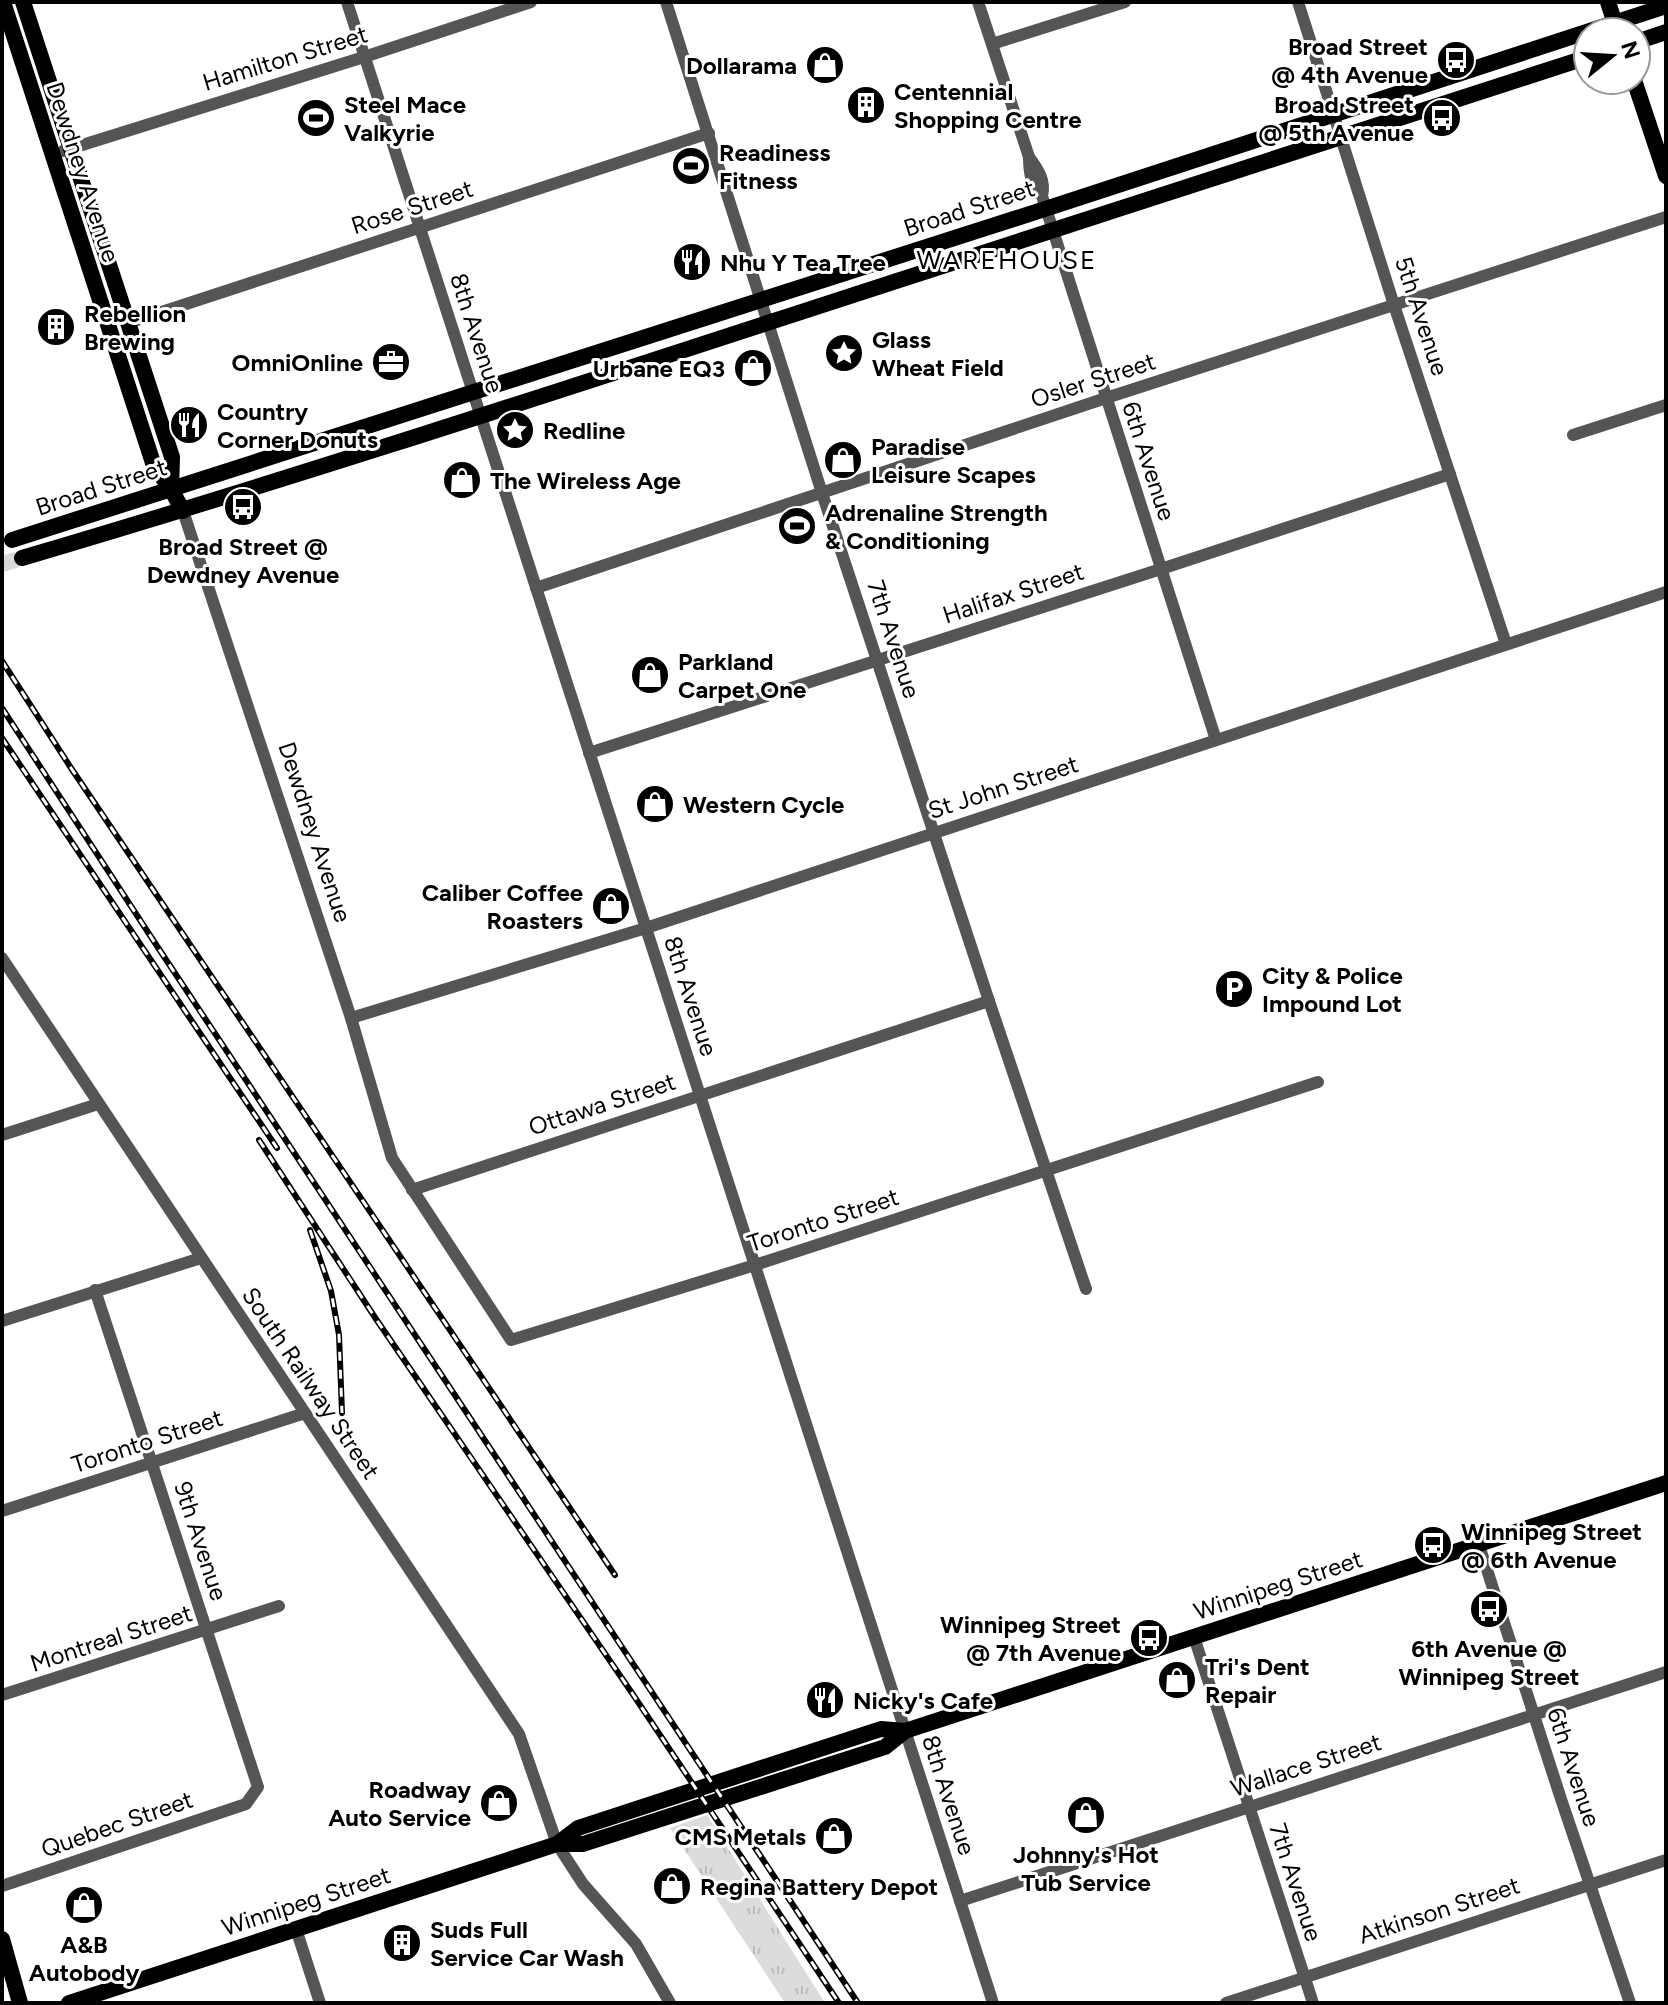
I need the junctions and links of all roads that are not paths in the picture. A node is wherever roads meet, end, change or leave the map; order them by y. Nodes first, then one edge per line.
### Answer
1 (3, 2) edge
2 (23, 2) edge
3 (347, 2) edge
4 (531, 2) edge
5 (666, 2) edge
6 (978, 2) edge
7 (1125, 2) edge
8 (1298, 2) edge
9 (1666, 6) edge
10 (1642, 16) edge
11 (1572, 41) edge
12 (992, 44) junction
13 (364, 57) junction
14 (1572, 62) edge
15 (1639, 96) edge
16 (1333, 116) junction
17 (709, 133) junction
18 (1341, 139) junction
19 (71, 148) junction
20 (52, 154) junction
21 (1666, 176) edge
22 (1044, 203) junction
23 (1666, 217) edge
24 (420, 228) junction
25 (1053, 230) junction
26 (761, 300) junction
27 (1394, 305) junction
28 (128, 323) junction
29 (768, 323) junction
30 (473, 392) junction
31 (1106, 398) junction
32 (1666, 405) edge
33 (481, 417) junction
34 (1573, 435) dead end
35 (1450, 474) junction
36 (171, 489) junction
37 (822, 493) junction
38 (183, 511) junction
39 (12, 540) tunnel mouth
40 (22, 558) tunnel mouth
41 (1161, 569) junction
42 (536, 588) junction
43 (1666, 592) edge
44 (1506, 644) junction
45 (878, 660) junction
46 (1216, 740) junction
47 (589, 753) junction
48 (934, 833) junction
49 (646, 928) junction
50 (2, 958) edge
51 (989, 1001) junction
52 (351, 1018) junction
53 (1318, 1082) dead end
54 (700, 1095) junction
55 (98, 1104) junction
56 (2, 1135) edge
57 (1045, 1170) junction
58 (412, 1190) junction
59 (201, 1258) junction
60 (755, 1265) junction
61 (1086, 1289) dead end
62 (95, 1290) junction
63 (2, 1321) edge
64 (305, 1413) junction
65 (151, 1461) junction
66 (1666, 1483) edge
67 (2, 1511) edge
68 (1479, 1545) junction
69 (279, 1606) dead end
70 (207, 1630) junction
71 (1194, 1637) junction
72 (1666, 1672) edge
73 (2, 1695) edge
74 (1534, 1715) junction
75 (905, 1731) junction
76 (246, 1804) joint
77 (1249, 1806) junction
78 (557, 1844) junction
79 (1666, 1860) edge
80 (1590, 1884) junction
81 (2, 1886) edge
82 (960, 1901) junction
83 (296, 1929) junction
84 (2, 1939) edge
85 (1304, 1978) junction
86 (20, 2003) edge
87 (69, 2003) edge
88 (320, 2003) edge
89 (670, 2003) edge
90 (993, 2003) edge
91 (1226, 2003) edge
92 (1313, 2003) edge
93 (1630, 2003) edge

1 - 20 main road, Dewdney Avenue
2 - 19 main road, Dewdney Avenue
3 - 13 street, 8th Avenue
4 - 13 street, Hamilton Street
5 - 17 street, 7th Avenue
6 - 12 street, 6th Avenue
7 - 12 street
8 - 16 street, 5th Avenue
9 - 10 main road, Broad Street
11 - 16 main road, Broad Street
12 - 22 street, 6th Avenue
13 - 19 street, Hamilton Street
13 - 24 street, 8th Avenue
14 - 18 main road, Broad Street
15 - 21 main road
16 - 18 street, 5th Avenue
16 - 22 main road, Broad Street
17 - 24 street, Rose Street
17 - 26 street, 7th Avenue
18 - 25 main road, Broad Street
18 - 27 street, 5th Avenue
19 - 20 street, Hamilton Street
19 - 28 main road, Dewdney Avenue
20 - 36 main road, Dewdney Avenue
22 - 25 street, 6th Avenue
22 - 26 main road, Broad Street
23 - 27 street, Osler Street
24 - 28 street, Rose Street
24 - 30 street, 8th Avenue
25 - 29 main road, Broad Street
25 - 31 street, 6th Avenue
26 - 29 street, 7th Avenue
26 - 30 main road, Broad Street
27 - 31 street, Osler Street
27 - 35 street, 5th Avenue
28 - 36 main road, Dewdney Avenue
29 - 33 main road, Broad Street
29 - 37 street, 7th Avenue
30 - 33 street, 8th Avenue
30 - 36 main road, Broad Street
31 - 37 street, Osler Street
31 - 41 street, 6th Avenue
32 - 34 street
33 - 38 main road, Broad Street
33 - 42 street, 8th Avenue
35 - 41 street, Halifax Street
35 - 44 street, 5th Avenue
36 - 38 main road, Dewdney Avenue
36 - 39 main road, Broad Street
37 - 42 street, Osler Street
37 - 45 street, 7th Avenue
38 - 40 main road, Broad Street
38 - 52 street, Dewdney Avenue
41 - 45 street, Halifax Street
41 - 46 street, 6th Avenue
42 - 47 street, 8th Avenue
43 - 44 street, St John Street
44 - 46 street, St John Street
45 - 47 street, Halifax Street
45 - 48 street, 7th Avenue
46 - 48 street, St John Street
47 - 49 street, 8th Avenue
48 - 49 street, St John Street
48 - 51 street, 7th Avenue
49 - 52 street, St John Street
49 - 54 street, 8th Avenue
50 - 55 street, South Railway Street
51 - 54 street, Ottawa Street
51 - 57 street, 7th Avenue
52 - 58 street, Dewdney Avenue
53 - 57 street, Toronto Street
54 - 58 street, Ottawa Street
54 - 60 street, 8th Avenue
55 - 56 street
55 - 59 street, South Railway Street
57 - 60 street, Toronto Street
57 - 61 street, 7th Avenue
58 - 60 street, Toronto Street
59 - 62 street
59 - 64 street, South Railway Street
60 - 75 street, 8th Avenue
62 - 63 street
62 - 65 street, 9th Avenue
64 - 65 street, Toronto Street
64 - 78 street, South Railway Street
65 - 67 street, Toronto Street
65 - 70 street, 9th Avenue
66 - 68 main road, Winnipeg Street
68 - 71 main road, Winnipeg Street
68 - 74 street, 6th Avenue
69 - 70 street, Montreal Street
70 - 73 street, Montreal Street
70 - 76 street, 9th Avenue
71 - 75 main road, Winnipeg Street
71 - 77 street, 7th Avenue
72 - 74 street, Wallace Street
74 - 77 street, Wallace Street
74 - 80 street, 6th Avenue
75 - 78 main road, Winnipeg Street
75 - 82 street, 8th Avenue
76 - 81 street, Quebec Street
77 - 82 street, Wallace Street
77 - 85 street, 7th Avenue
78 - 83 main road, Winnipeg Street
78 - 89 street
79 - 80 street, Atkinson Street
80 - 85 street, Atkinson Street
80 - 93 street, 6th Avenue
82 - 90 street, 8th Avenue
83 - 87 main road, Winnipeg Street
83 - 88 street
84 - 86 main road
85 - 91 street, Atkinson Street
85 - 92 street, 7th Avenue

